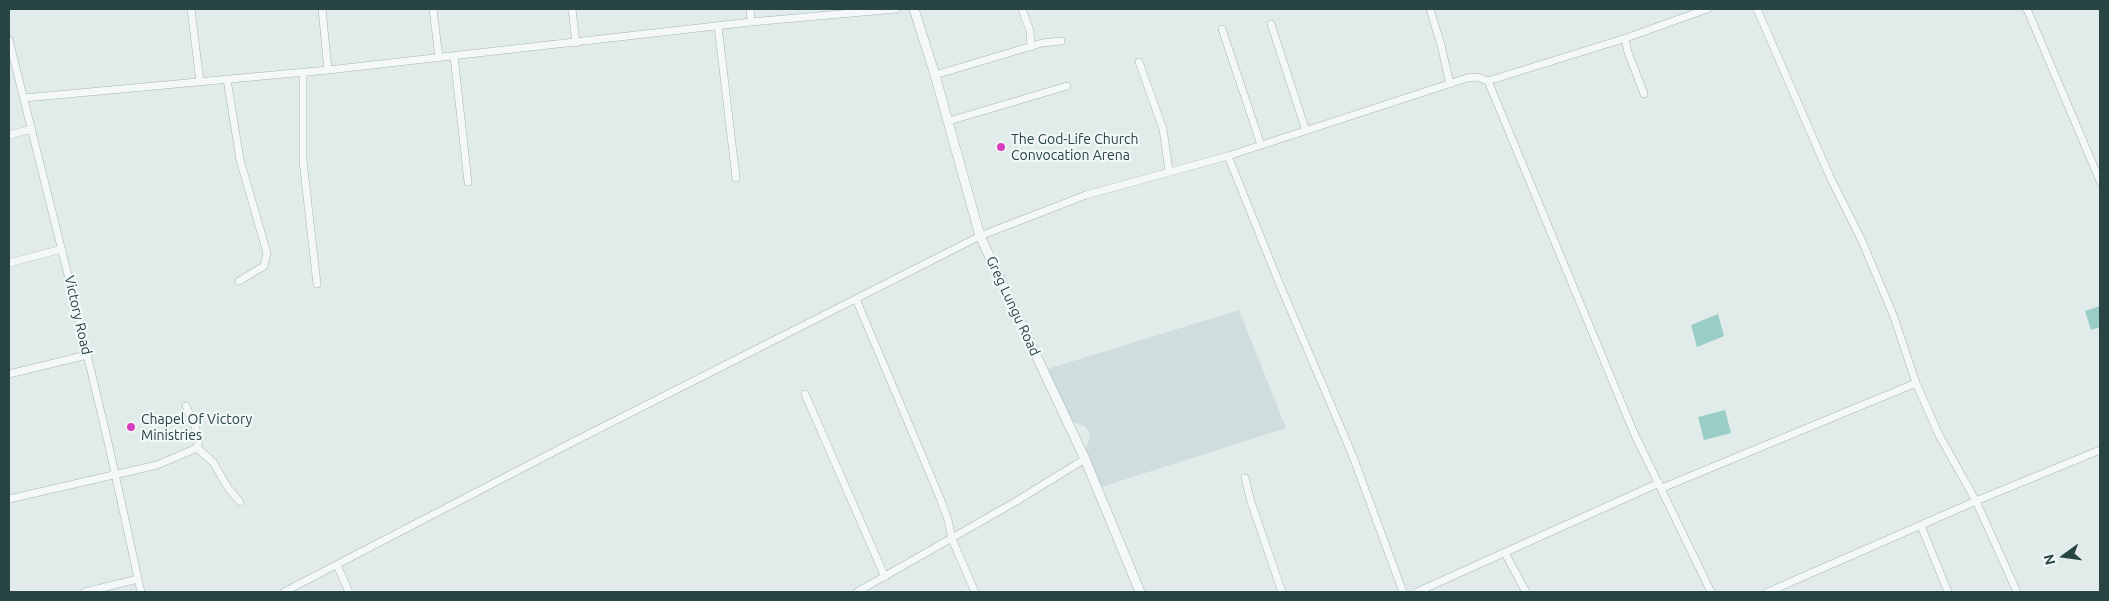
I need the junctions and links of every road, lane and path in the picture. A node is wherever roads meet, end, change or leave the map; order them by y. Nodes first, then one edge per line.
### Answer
1 (191, 9) edge
2 (322, 9) edge
3 (434, 9) edge
4 (572, 9) edge
5 (750, 9) edge
6 (896, 9) edge
7 (914, 9) edge
8 (1022, 9) edge
9 (1430, 9) edge
10 (1706, 9) edge
11 (1757, 9) edge
12 (2027, 9) edge
13 (751, 22) junction
14 (1271, 24) dead end
15 (718, 26) junction
16 (1222, 29) dead end
17 (1625, 39) junction
18 (9, 40) edge
19 (1061, 41) dead end
20 (576, 43) junction
21 (1031, 47) junction
22 (454, 56) junction
23 (439, 58) junction
24 (1139, 62) dead end
25 (12, 67) edge
26 (328, 70) junction
27 (303, 72) junction
28 (935, 75) junction
29 (227, 79) junction
30 (1488, 81) junction
31 (200, 82) junction
32 (1450, 84) junction
33 (1067, 86) dead end
34 (1644, 94) dead end
35 (24, 98) junction
36 (948, 122) junction
37 (32, 129) junction
38 (1306, 131) junction
39 (9, 135) edge
40 (1261, 145) junction
41 (1228, 156) junction
42 (1169, 172) junction
43 (736, 178) dead end
44 (2100, 181) edge
45 (468, 182) dead end
46 (980, 236) junction
47 (62, 249) junction
48 (9, 263) edge
49 (239, 281) dead end
50 (317, 284) dead end
51 (856, 299) junction
52 (87, 355) junction
53 (9, 374) edge
54 (1916, 383) junction
55 (805, 394) dead end
56 (186, 406) dead end
57 (197, 448) junction
58 (2100, 450) edge
59 (1085, 459) junction
60 (114, 474) junction
61 (1245, 478) dead end
62 (1660, 485) junction
63 (9, 499) edge
64 (1976, 501) junction
65 (240, 502) dead end
66 (1921, 526) junction
67 (952, 539) junction
68 (1505, 553) junction
69 (337, 566) junction
70 (885, 577) junction
71 (138, 579) junction
72 (85, 592) edge
73 (141, 592) edge
74 (284, 592) edge
75 (349, 592) edge
76 (858, 592) edge
77 (975, 592) edge
78 (1140, 592) edge
79 (1282, 592) edge
80 (1403, 592) edge
81 (1417, 592) edge
82 (1526, 592) edge
83 (1710, 592) edge
84 (1768, 592) edge
85 (1948, 592) edge
86 (2017, 592) edge

1 - 31 street
2 - 26 street
3 - 23 street
4 - 20 street
5 - 13 street
6 - 13 street
7 - 28 street, Greg Lungu Road
8 - 21 street
9 - 32 street
10 - 17 street
11 - 54 street
12 - 44 street
13 - 15 street
14 - 38 street
15 - 20 street
15 - 43 street
16 - 40 street
17 - 30 street
17 - 34 street
18 - 25 street, Victory Road
19 - 21 street
20 - 22 street
21 - 28 street
22 - 23 street
22 - 45 street
23 - 26 street
24 - 42 street
25 - 35 street, Victory Road
26 - 27 street
27 - 29 street
27 - 50 street
28 - 36 street, Greg Lungu Road
29 - 31 street
29 - 49 street
30 - 32 street
30 - 62 street
31 - 35 street
32 - 38 street
33 - 36 street
35 - 37 street, Victory Road
36 - 46 street, Greg Lungu Road
37 - 39 street
37 - 47 street, Victory Road
38 - 40 street
40 - 41 street
41 - 42 street
41 - 80 street
42 - 46 street
46 - 51 street
46 - 59 street, Greg Lungu Road
47 - 48 street
47 - 52 street, Victory Road
51 - 67 street
51 - 69 street
52 - 53 street
52 - 60 street, Victory Road
54 - 62 street
54 - 64 street
55 - 70 street
56 - 57 street
57 - 60 street
57 - 65 street
58 - 64 street
59 - 67 street
59 - 78 street, Greg Lungu Road
60 - 63 street
60 - 71 street, Victory Road
61 - 79 street
62 - 68 street
62 - 83 street
64 - 66 street
64 - 86 street
66 - 84 street
66 - 85 street
67 - 70 street
67 - 77 street
68 - 81 street
68 - 82 street
69 - 74 street
69 - 75 street
70 - 76 street
71 - 72 street
71 - 73 street, Victory Road

